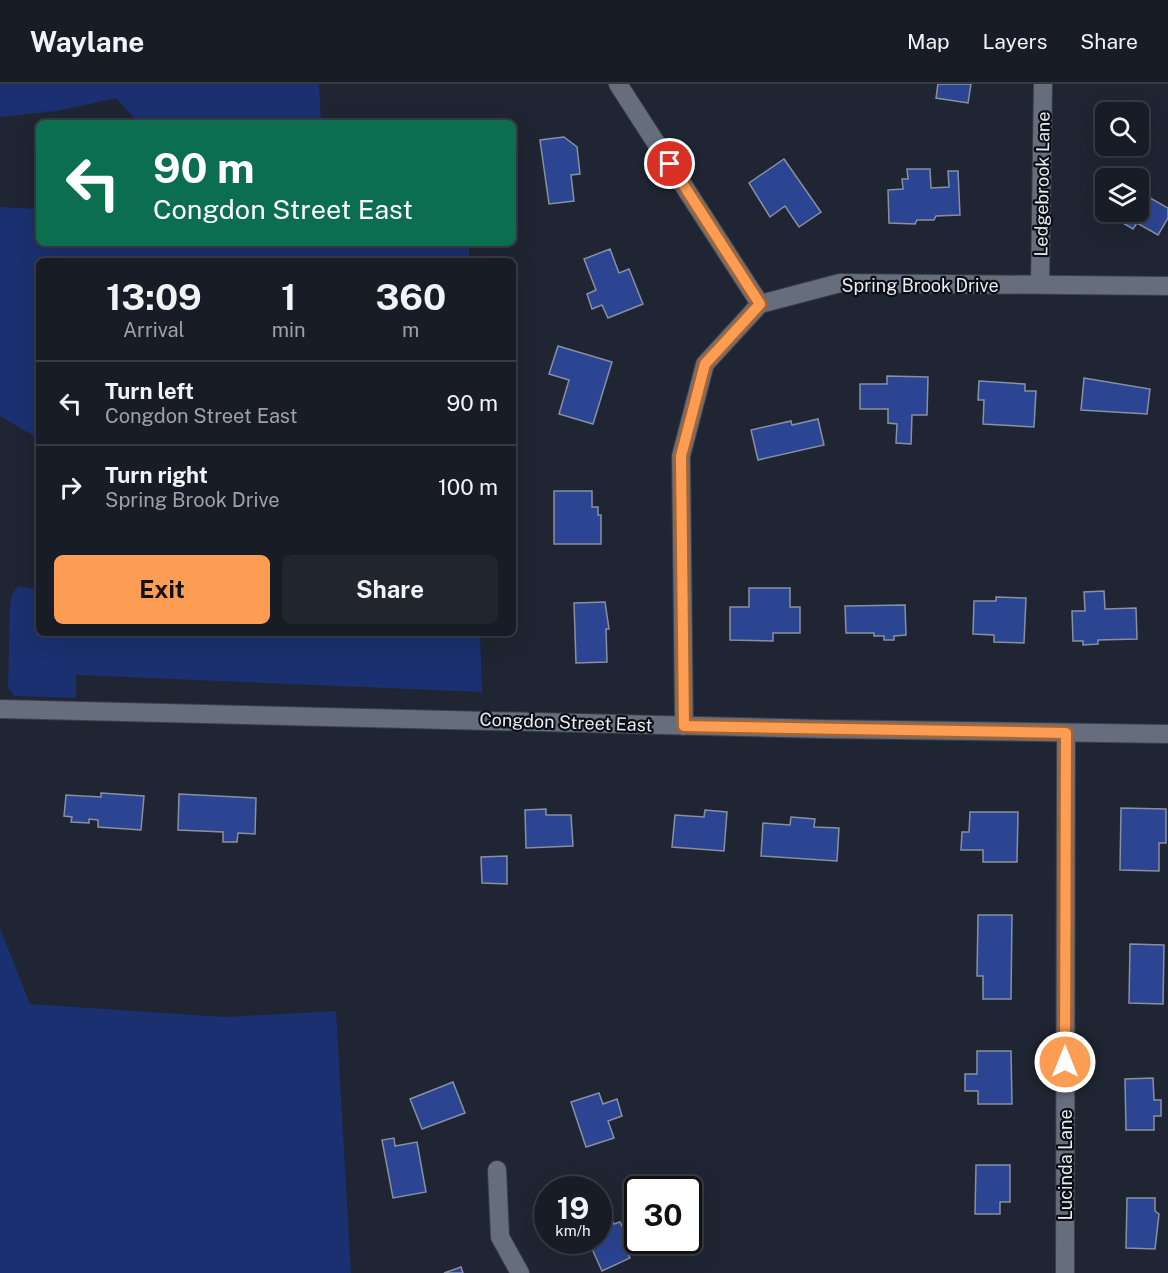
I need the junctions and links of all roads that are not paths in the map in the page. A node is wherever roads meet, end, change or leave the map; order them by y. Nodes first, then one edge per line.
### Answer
1 (618, 84) edge
2 (1043, 84) edge
3 (1040, 284) junction
4 (1168, 286) edge
5 (760, 304) junction
6 (0, 710) edge
7 (684, 726) junction
8 (1066, 733) junction
9 (1168, 734) edge
10 (497, 1170) dead end
11 (520, 1273) edge
12 (1065, 1273) edge

1 - 5 street
2 - 3 street, Ledgebrook Lane
3 - 4 street, Spring Brook Drive
3 - 5 street, Spring Brook Drive
5 - 7 street
6 - 7 street, Congdon Street East
7 - 8 street, Congdon Street East
8 - 9 street, Congdon Street East
8 - 12 street, Lucinda Lane
10 - 11 street

